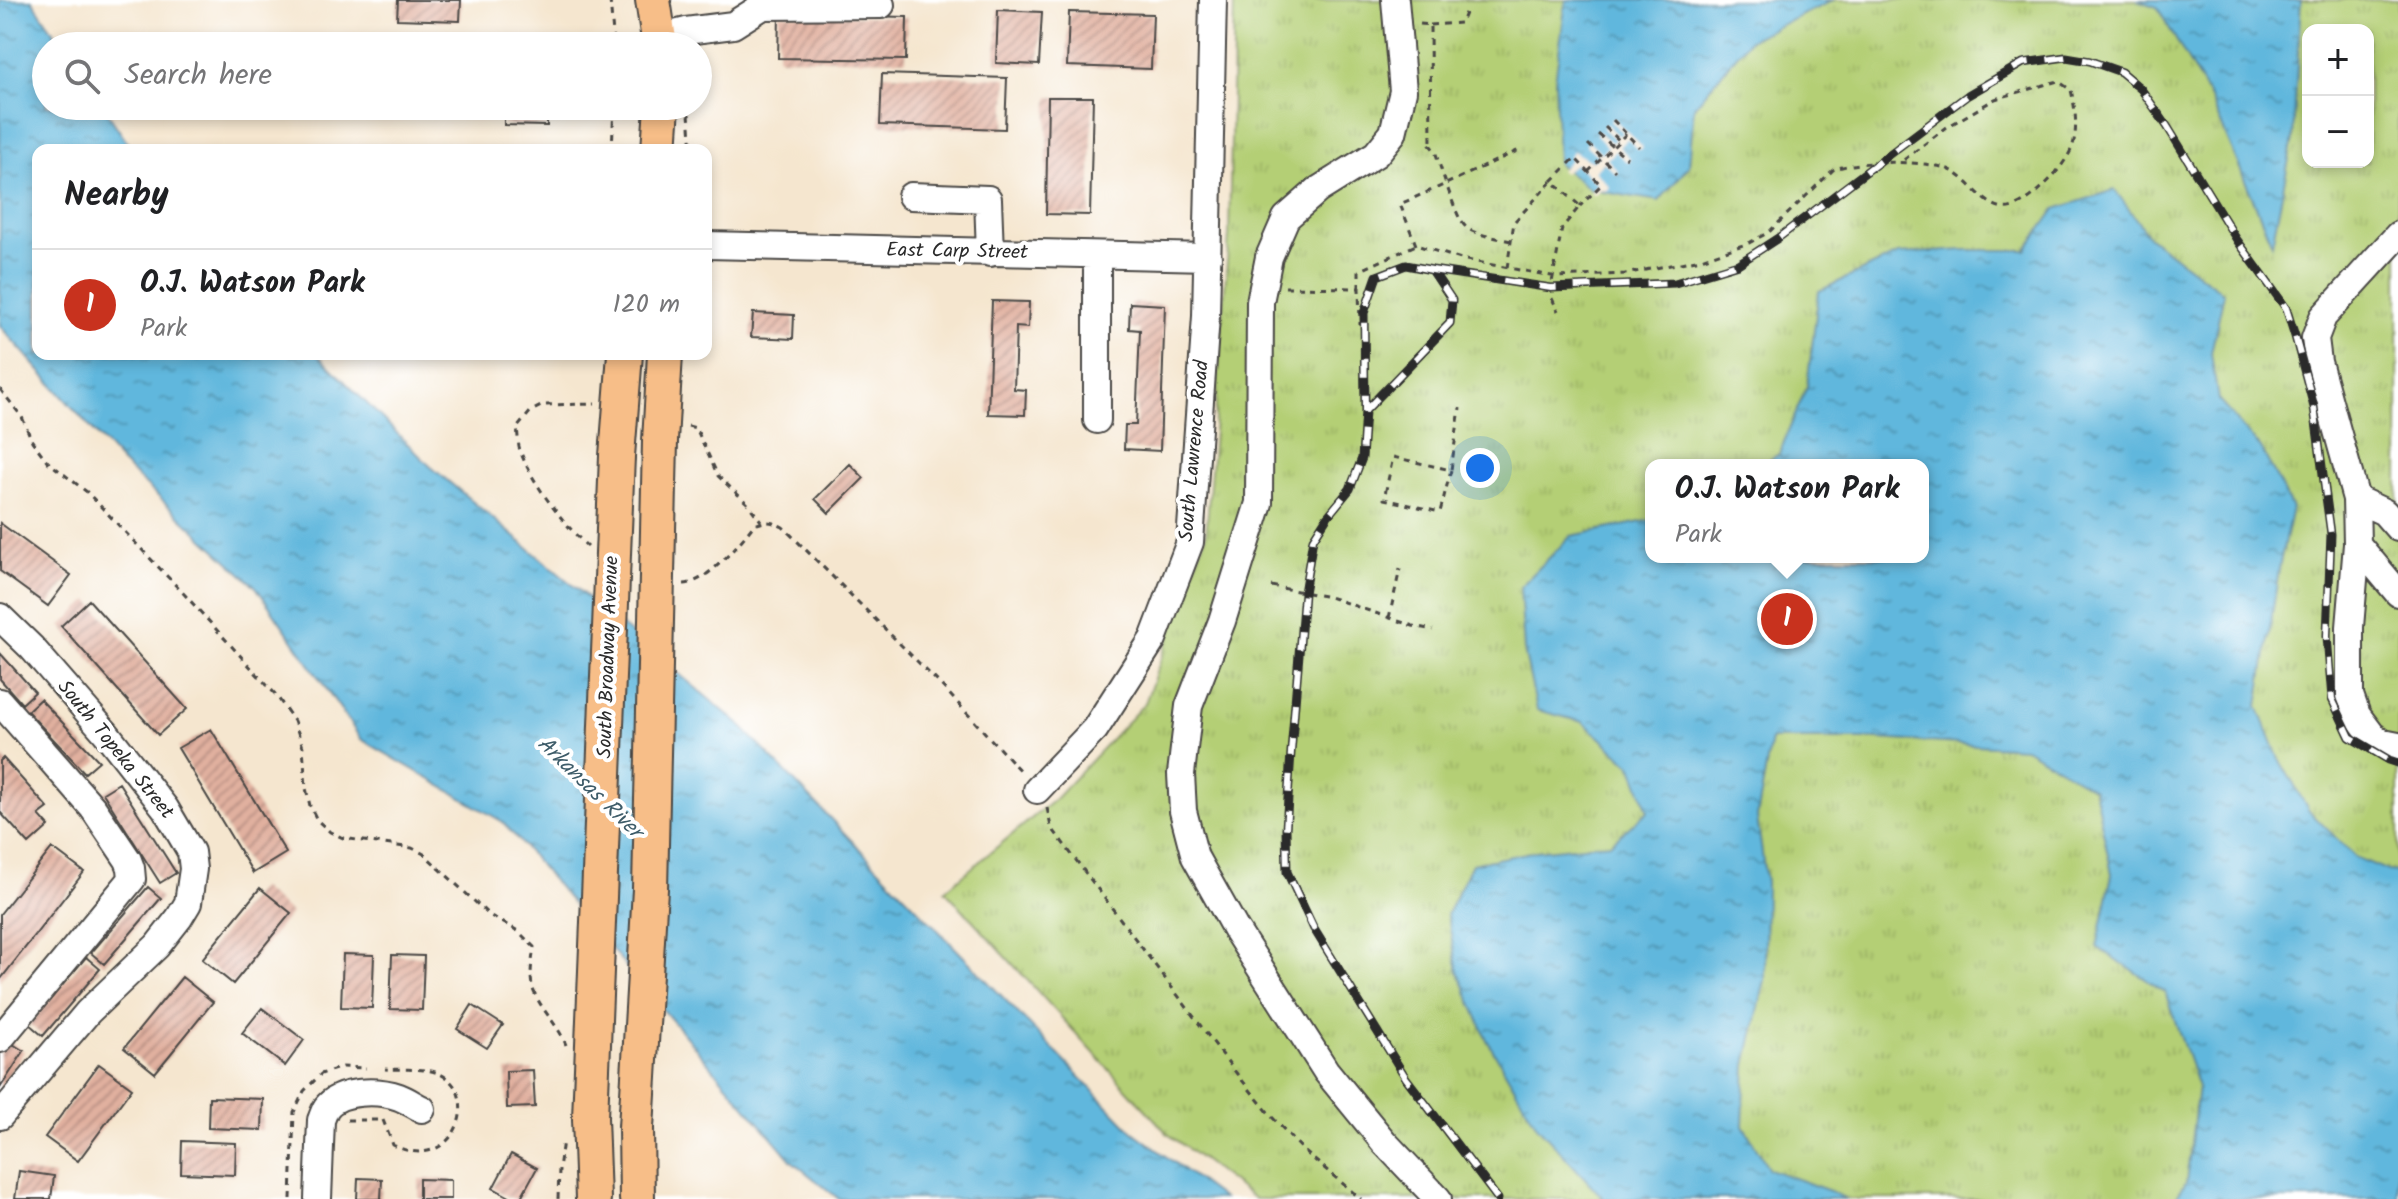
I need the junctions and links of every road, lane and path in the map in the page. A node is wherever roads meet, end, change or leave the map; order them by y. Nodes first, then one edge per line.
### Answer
1 (610, 0) edge
2 (653, 0) edge
3 (1213, 0) edge
4 (881, 5) dead end
5 (1467, 8) dead end
6 (1396, 12) edge
7 (1430, 25) junction
8 (613, 32) edge
9 (658, 32) edge
10 (684, 32) edge
11 (613, 120) edge
12 (661, 120) edge
13 (690, 120) edge
14 (1613, 120) dead end
15 (1605, 127) dead end
16 (1598, 134) dead end
17 (1626, 134) junction
18 (1426, 140) dead end
19 (1620, 141) junction
20 (612, 144) edge
21 (659, 144) edge
22 (692, 144) edge
23 (1588, 144) dead end
24 (1614, 146) junction
25 (1431, 147) junction
26 (1639, 147) dead end
27 (1519, 150) dead end
28 (1602, 158) junction
29 (1627, 158) dead end
30 (1901, 162) junction
31 (1615, 171) dead end
32 (1588, 172) junction
33 (1552, 181) junction
34 (1446, 184) junction
35 (911, 196) dead end
36 (1580, 206) junction
37 (2398, 235) edge
38 (1511, 241) junction
39 (712, 245) edge
40 (1416, 245) junction
41 (990, 253) junction
42 (1097, 255) junction
43 (1208, 257) junction
44 (1507, 268) junction
45 (1552, 276) junction
46 (1263, 286) junction
47 (1359, 288) junction
48 (1558, 311) dead end
49 (1360, 325) dead end
50 (625, 360) edge
51 (665, 360) edge
52 (0, 389) edge
53 (599, 404) dead end
54 (1460, 408) dead end
55 (1097, 420) dead end
56 (661, 430) junction
57 (1451, 470) junction
58 (2356, 499) junction
59 (1440, 512) junction
60 (1438, 520) dead end
61 (761, 521) junction
62 (2398, 528) edge
63 (2357, 544) junction
64 (588, 547) dead end
65 (1400, 569) dead end
66 (673, 581) dead end
67 (1271, 586) dead end
68 (2398, 593) edge
69 (0, 617) edge
70 (1389, 618) junction
71 (1433, 630) dead end
72 (0, 702) edge
73 (2398, 746) edge
74 (1037, 790) junction
75 (0, 1039) edge
76 (569, 1055) dead end
77 (422, 1109) dead end
78 (0, 1116) edge
79 (344, 1119) dead end
80 (577, 1126) junction
81 (291, 1199) edge
82 (318, 1199) edge
83 (558, 1199) edge
84 (593, 1199) edge
85 (637, 1199) edge
86 (1361, 1199) edge
87 (1438, 1199) edge

1 - 8 path
2 - 9 main road
3 - 43 street, South Lawrence Road
4 - 10 street
5 - 7 path
6 - 7 path
6 - 46 street
7 - 25 path
11 - 20 path
12 - 21 main road
13 - 22 path
14 - 17 path
15 - 19 path
16 - 24 path
17 - 19 path
17 - 26 path
18 - 25 path
19 - 24 path
23 - 28 path
24 - 28 path
24 - 29 path
25 - 34 path
27 - 34 path
28 - 31 path
28 - 32 path
30 - 30 path
30 - 45 path
32 - 33 path
32 - 36 path
33 - 36 path
33 - 38 path
34 - 38 path
34 - 40 path
35 - 41 street
36 - 45 path
37 - 58 street
38 - 44 path
39 - 41 street, East Carp Street
40 - 44 path
40 - 47 path
41 - 42 street, East Carp Street
42 - 43 street, East Carp Street
42 - 55 street
43 - 74 street, South Lawrence Road
44 - 45 path
45 - 48 path
46 - 47 path
46 - 87 street
47 - 49 path
50 - 80 main road, South Broadway Avenue, bridge
51 - 56 main road
52 - 76 path
53 - 64 path
54 - 57 path
56 - 61 path
56 - 85 main road, bridge
57 - 59 path
57 - 59 path
58 - 62 street
58 - 63 street
59 - 60 path
61 - 66 path
61 - 74 path
63 - 68 street
63 - 73 street
65 - 70 path
67 - 70 path
69 - 78 street, South Topeka Street
70 - 71 path
72 - 75 street
74 - 86 path
77 - 82 street
79 - 81 path
80 - 83 path
80 - 84 main road, South Broadway Avenue

